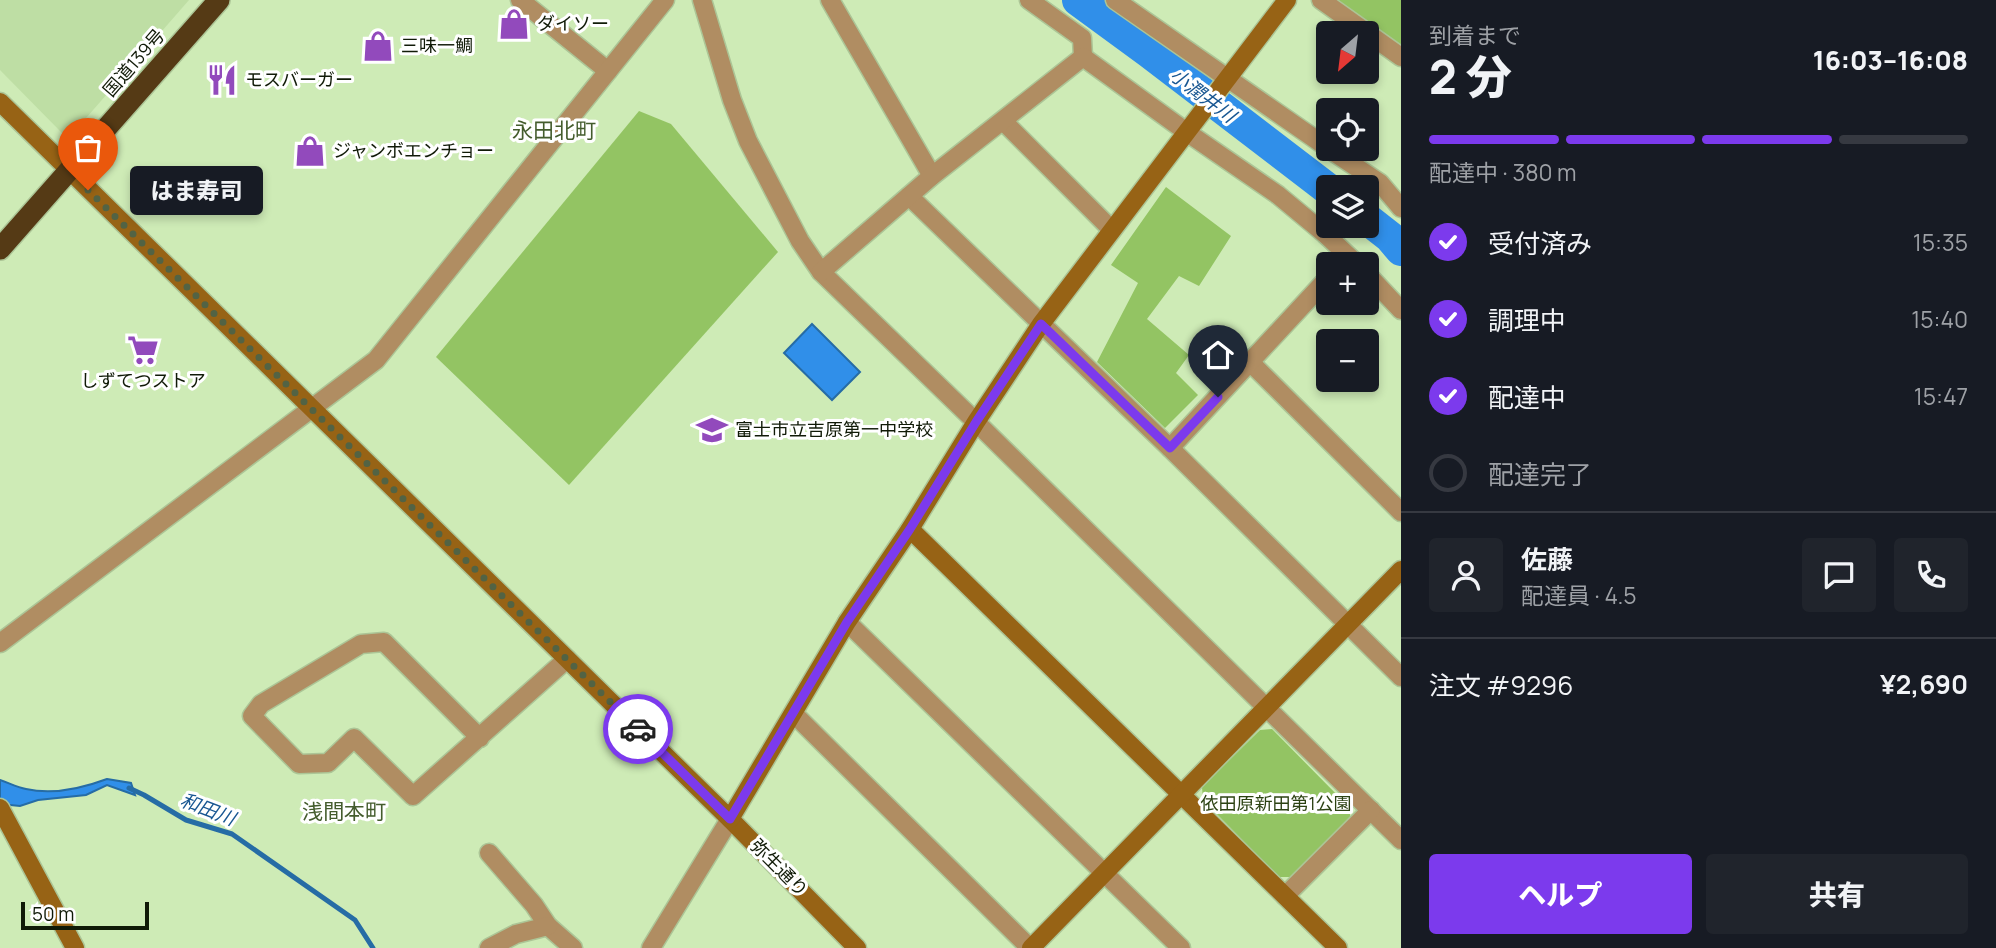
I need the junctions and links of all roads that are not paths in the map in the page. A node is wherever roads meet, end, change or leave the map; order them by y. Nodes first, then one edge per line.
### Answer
1 (219, 0) edge
2 (520, 0) edge
3 (665, 0) edge
4 (702, 0) edge
5 (830, 0) edge
6 (1029, 0) edge
7 (1115, 0) edge
8 (1287, 0) edge
9 (1321, 0) edge
10 (1083, 57) junction
11 (1401, 57) edge
12 (608, 71) junction
13 (1226, 79) junction
14 (0, 102) edge
15 (1003, 121) junction
16 (1188, 133) junction
17 (1316, 140) edge
18 (1347, 161) edge
19 (69, 171) junction
20 (932, 177) junction
21 (909, 196) junction
22 (1401, 208) edge
23 (1112, 230) junction
24 (2, 245) edge
25 (1338, 252) edge
26 (821, 272) junction
27 (1379, 287) edge
28 (1316, 291) edge
29 (1401, 310) edge
30 (1041, 324) junction
31 (1251, 363) junction
32 (312, 409) junction
33 (976, 422) junction
34 (1170, 448) junction
35 (1401, 512) edge
36 (910, 529) junction
37 (1401, 570) edge
38 (847, 622) junction
39 (1348, 624) junction
40 (0, 643) edge
41 (567, 659) junction
42 (1401, 677) edge
43 (1266, 708) junction
44 (794, 714) junction
45 (480, 738) junction
46 (1181, 793) junction
47 (1371, 810) junction
48 (2, 811) edge
49 (730, 819) junction
50 (1401, 840) edge
51 (489, 853) dead end
52 (1104, 872) junction
53 (1285, 896) junction
54 (548, 926) junction
55 (75, 948) edge
56 (489, 948) edge
57 (573, 948) edge
58 (652, 948) edge
59 (857, 948) edge
60 (1031, 948) edge
61 (1181, 948) edge
62 (1338, 948) edge

1 - 19 highway, 国道139号
2 - 12 street
3 - 12 street
4 - 26 street
5 - 20 street
6 - 10 street
7 - 13 street
8 - 13 street
9 - 11 street
10 - 15 street
10 - 16 street
12 - 32 street
13 - 16 street
13 - 17 street
14 - 19 street, 弥生通り
15 - 20 street
15 - 23 street
16 - 23 street
16 - 25 street
18 - 22 street
19 - 24 highway, 国道139号
19 - 32 street, 弥生通り
20 - 21 street
21 - 26 street
21 - 30 street
23 - 30 street
26 - 33 street
27 - 29 street
28 - 31 street
30 - 33 street
30 - 34 street
31 - 34 street
31 - 35 street
32 - 40 street
32 - 41 street, 弥生通り
33 - 36 street
33 - 43 street
34 - 39 street
36 - 38 street
36 - 46 street
37 - 39 street
38 - 44 street
38 - 52 street
39 - 42 street
39 - 43 street
41 - 45 street
41 - 49 street, 弥生通り
43 - 46 street
43 - 47 street
44 - 49 street
44 - 60 street
45 - 45 street
46 - 52 street
46 - 53 street
47 - 50 street
47 - 53 street
48 - 55 street
49 - 58 street
49 - 59 street, 弥生通り
51 - 54 street
52 - 60 street
52 - 61 street
53 - 62 street
54 - 56 street
54 - 57 street

